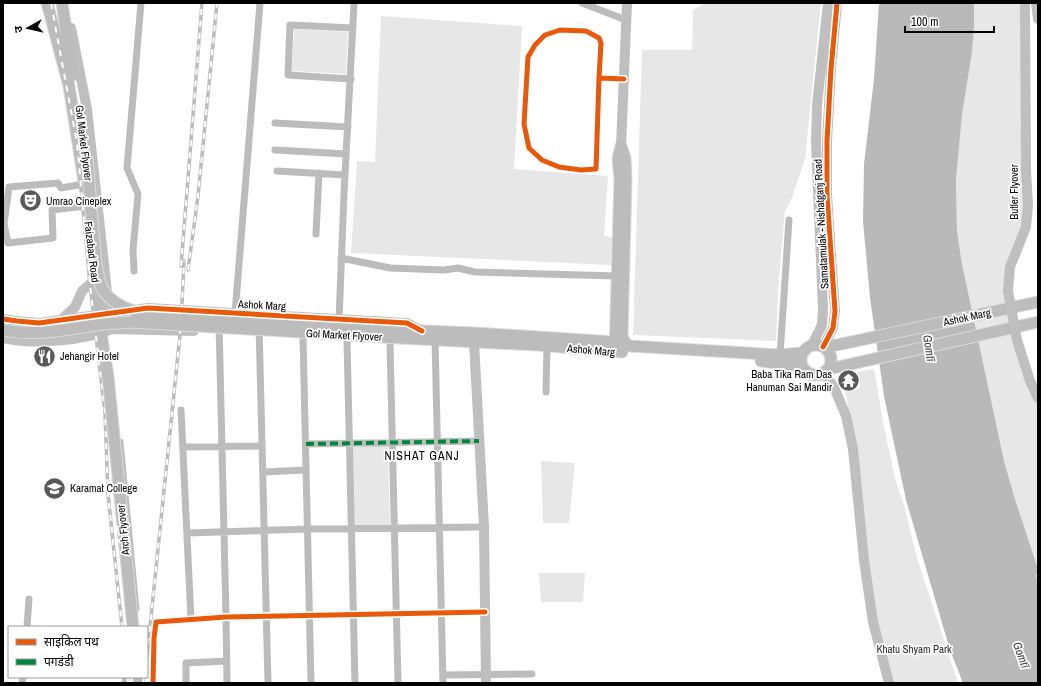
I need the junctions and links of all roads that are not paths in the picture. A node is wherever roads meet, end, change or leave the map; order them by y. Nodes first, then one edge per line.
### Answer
1 (47, 3) edge
2 (141, 3) edge
3 (260, 3) edge
4 (354, 3) edge
5 (582, 3) edge
6 (627, 3) edge
7 (828, 3) edge
8 (837, 3) edge
9 (1025, 3) edge
10 (1036, 3) edge
11 (62, 4) edge
12 (1038, 19) edge
13 (626, 20) junction
14 (353, 28) junction
15 (599, 78) junction
16 (351, 79) junction
17 (624, 79) junction
18 (275, 123) dead end
19 (348, 127) junction
20 (621, 146) junction
21 (275, 150) dead end
22 (346, 154) junction
23 (277, 171) dead end
24 (319, 173) junction
25 (345, 175) junction
26 (84, 184) junction
27 (6, 194) edge
28 (86, 206) junction
29 (789, 220) dead end
30 (316, 234) dead end
31 (341, 258) junction
32 (134, 271) dead end
33 (617, 276) junction
34 (96, 279) junction
35 (1036, 302) edge
36 (165, 310) junction
37 (191, 310) junction
38 (219, 313) junction
39 (104, 314) junction
40 (235, 314) junction
41 (259, 315) junction
42 (3, 319) edge
43 (60, 320) junction
44 (339, 320) junction
45 (1038, 322) edge
46 (3, 330) edge
47 (166, 330) junction
48 (106, 331) junction
49 (190, 331) junction
50 (219, 332) junction
51 (259, 334) junction
52 (422, 335) junction
53 (397, 337) junction
54 (3, 338) edge
55 (304, 338) junction
56 (435, 339) junction
57 (347, 340) junction
58 (474, 342) junction
59 (547, 346) junction
60 (825, 346) junction
61 (615, 347) junction
62 (802, 353) junction
63 (780, 355) junction
64 (106, 361) junction
65 (802, 366) junction
66 (826, 371) junction
67 (546, 392) dead end
68 (1038, 398) edge
69 (181, 410) dead end
70 (479, 441) junction
71 (393, 442) junction
72 (437, 442) junction
73 (306, 444) junction
74 (350, 444) junction
75 (222, 446) junction
76 (262, 446) junction
77 (183, 447) junction
78 (306, 470) junction
79 (263, 472) junction
80 (484, 527) junction
81 (395, 528) junction
82 (439, 528) junction
83 (307, 529) junction
84 (352, 529) junction
85 (264, 531) junction
86 (224, 532) junction
87 (187, 533) junction
88 (29, 599) dead end
89 (485, 612) junction
90 (441, 613) junction
91 (353, 614) junction
92 (397, 614) junction
93 (309, 616) junction
94 (226, 617) junction
95 (266, 617) junction
96 (191, 620) junction
97 (27, 626) edge
98 (132, 626) edge
99 (132, 626) edge
100 (227, 661) junction
101 (532, 674) dead end
102 (443, 679) edge
103 (486, 679) edge
104 (153, 683) edge
105 (186, 683) edge
106 (227, 683) edge
107 (268, 683) edge
108 (311, 683) edge
109 (355, 683) edge
110 (398, 683) edge
111 (889, 683) edge

1 - 26 main road, Faizabad Road
2 - 32 street
3 - 40 street
4 - 14 street
5 - 13 street
6 - 13 street
7 - 60 street, Samatamulak - Nishatganj Road
8 - 60 street, Samatamulak - Nishatganj Road
9 - 68 street, Butler Flyover, bridge
10 - 12 street
11 - 39 street, Faizabad Road
11 - 53 main road, Gol Market Flyover, bridge
13 - 17 street
14 - 16 street
14 - 16 street
15 - 15 street
15 - 17 street
16 - 19 street
17 - 20 street
18 - 19 street
19 - 22 street
20 - 33 main road
20 - 63 main road, Ashok Marg
21 - 22 street
22 - 25 street
23 - 24 street
24 - 25 street
24 - 30 street
25 - 31 street
26 - 27 street
26 - 28 main road, Faizabad Road
27 - 28 street
28 - 34 main road, Faizabad Road
29 - 63 street
31 - 33 street
31 - 44 street
33 - 61 main road
34 - 39 main road, Faizabad Road
34 - 43 street
35 - 60 main road, Ashok Marg
36 - 37 street, Ashok Marg
36 - 39 street, Ashok Marg
36 - 47 street
37 - 38 street, Ashok Marg
37 - 49 street
38 - 40 street, Ashok Marg
38 - 50 street
39 - 43 street, Ashok Marg
39 - 48 main road, Faizabad Road
40 - 41 street, Ashok Marg
41 - 44 street, Ashok Marg
41 - 51 street
42 - 43 street, Ashok Marg
44 - 52 street, Ashok Marg
45 - 66 main road, Ashok Marg
46 - 53 main road, Gol Market Flyover, bridge
47 - 48 street, Ashok Marg
47 - 49 street, Ashok Marg
48 - 54 street, Ashok Marg
48 - 64 main road, Faizabad Road
49 - 50 street, Ashok Marg
50 - 51 street, Ashok Marg
50 - 75 street
51 - 55 street, Ashok Marg
51 - 76 street
52 - 53 main road, Gol Market Flyover
52 - 53 street, Ashok Marg
52 - 56 main road, Ashok Marg
52 - 61 main road, Ashok Marg
53 - 57 street, Ashok Marg
53 - 71 street
55 - 57 street, Ashok Marg
55 - 73 street
56 - 58 main road, Ashok Marg
56 - 72 street
57 - 74 street
58 - 59 main road, Ashok Marg
58 - 70 street
59 - 61 main road, Ashok Marg
59 - 67 street
60 - 62 main road
60 - 66 main road
61 - 65 main road, Ashok Marg
62 - 63 main road, Ashok Marg
62 - 65 main road
64 - 98 main road, Arch Flyover, bridge
64 - 99 street
65 - 66 main road
66 - 111 street
69 - 77 street
70 - 72 street
70 - 80 street
71 - 72 street
71 - 74 street
71 - 81 street
72 - 82 street
73 - 74 street
73 - 78 street
74 - 84 street
75 - 76 street
75 - 77 street
75 - 86 street
76 - 79 street
77 - 87 street
78 - 79 street
78 - 83 street
79 - 85 street
80 - 82 street
80 - 89 street
81 - 82 street
81 - 84 street
81 - 92 street
82 - 90 street
83 - 84 street
83 - 85 street
83 - 93 street
84 - 91 street
85 - 86 street
85 - 95 street
86 - 87 street
86 - 94 street
87 - 96 street
88 - 97 street
89 - 90 street
89 - 103 street
90 - 92 street
90 - 102 street
91 - 92 street
91 - 93 street
91 - 109 street
92 - 110 street
93 - 95 street
93 - 108 street
94 - 95 street
94 - 96 street
94 - 100 street
95 - 107 street
96 - 104 street
100 - 105 street
100 - 106 street
101 - 103 street
102 - 103 street

